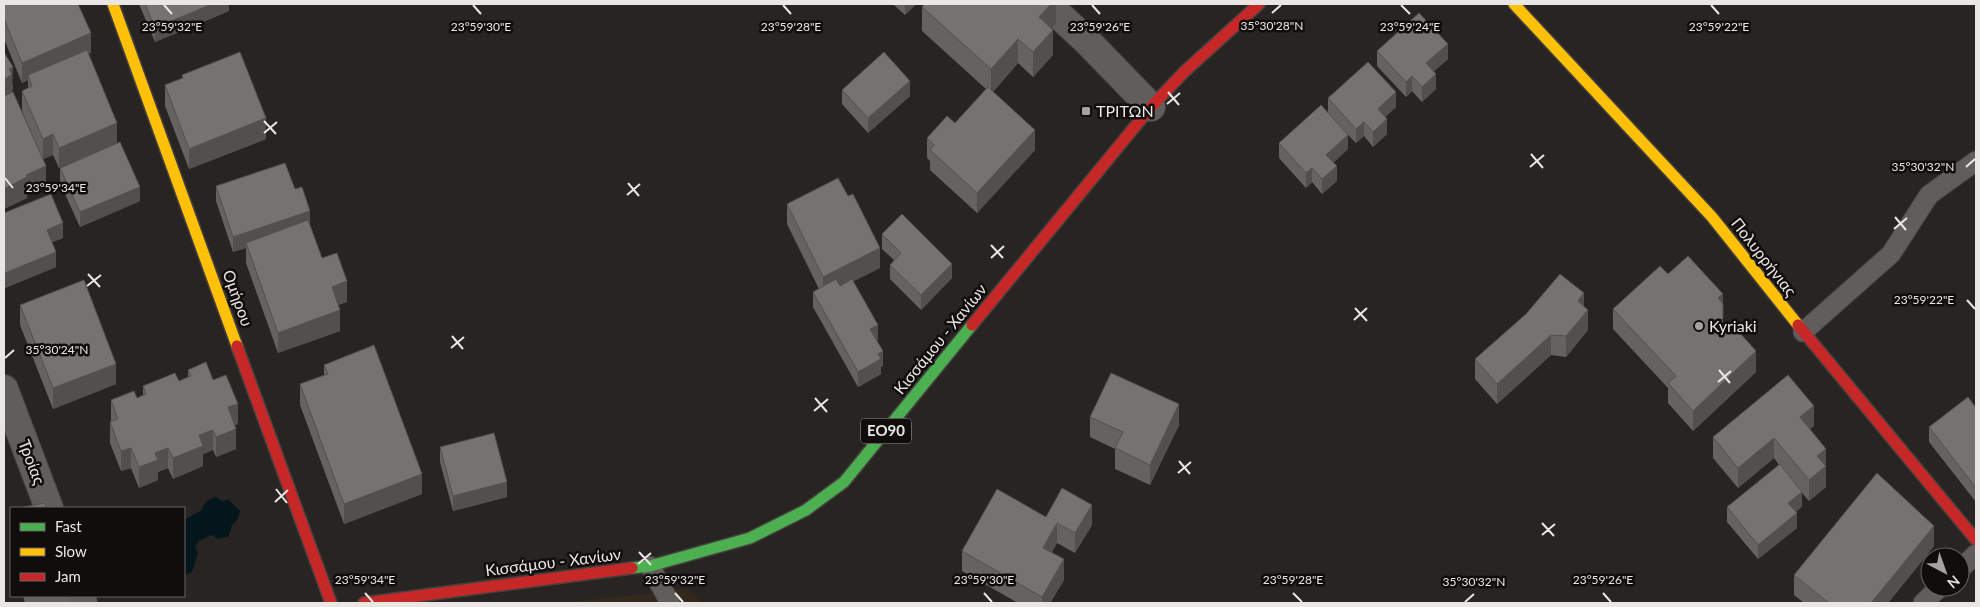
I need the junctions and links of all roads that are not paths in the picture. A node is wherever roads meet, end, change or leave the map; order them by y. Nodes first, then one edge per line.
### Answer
1 (113, 4) edge
2 (1047, 4) edge
3 (1259, 4) edge
4 (1514, 4) edge
5 (1150, 106) junction
6 (1976, 161) edge
7 (1803, 332) junction
8 (4, 389) edge
9 (49, 507) edge
10 (1976, 540) edge
11 (650, 566) junction
12 (490, 595) edge
13 (331, 603) edge
14 (364, 603) edge
15 (670, 603) edge

1 - 13 street, Ομήρου
2 - 5 street
3 - 5 street, Κισσάμου - Χανίων / ΕΟ90
4 - 7 street, Πολυρρήνιας
5 - 11 street, Κισσάμου - Χανίων / ΕΟ90
6 - 7 lane
7 - 10 street, Πολυρρήνιας
8 - 9 street, Τροίας
11 - 12 street, Κισσάμου - Χανίων / ΕΟ90
11 - 15 lane
12 - 14 street, Κισσάμου - Χανίων / ΕΟ90

